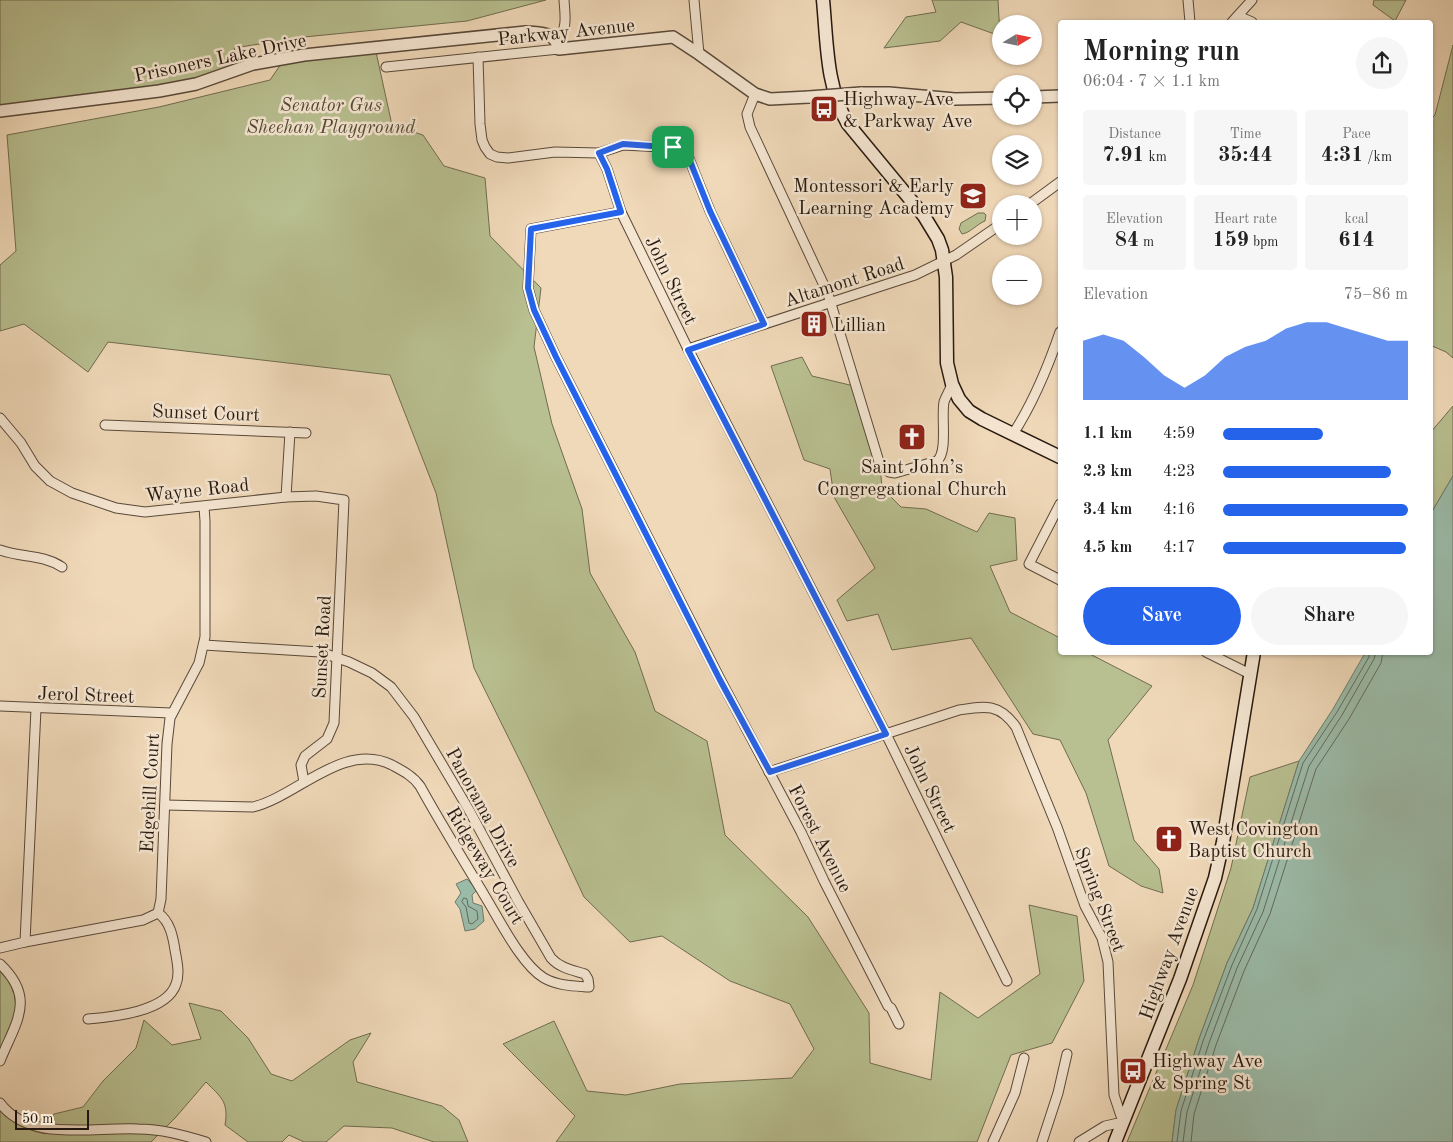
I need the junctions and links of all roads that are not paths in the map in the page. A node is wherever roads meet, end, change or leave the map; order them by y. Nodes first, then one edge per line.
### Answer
1 (564, 0) edge
2 (694, 0) edge
3 (823, 0) edge
4 (1188, 0) edge
5 (1252, 0) edge
6 (1235, 19) edge
7 (1190, 20) edge
8 (558, 45) junction
9 (699, 54) junction
10 (478, 57) junction
11 (386, 67) dead end
12 (755, 94) junction
13 (1058, 96) edge
14 (1042, 97) edge
15 (992, 98) edge
16 (0, 111) edge
17 (599, 153) junction
18 (1058, 183) edge
19 (1042, 195) edge
20 (621, 212) junction
21 (992, 230) edge
22 (944, 262) junction
23 (830, 303) junction
24 (764, 324) junction
25 (1058, 338) edge
26 (688, 350) junction
27 (952, 384) junction
28 (0, 418) edge
29 (105, 425) dead end
30 (290, 432) junction
31 (306, 433) dead end
32 (1014, 434) junction
33 (1058, 456) edge
34 (286, 497) junction
35 (344, 500) joint
36 (204, 507) junction
37 (1058, 508) edge
38 (0, 550) edge
39 (62, 567) dead end
40 (1058, 579) edge
41 (204, 645) junction
42 (1212, 655) edge
43 (1253, 655) edge
44 (337, 657) junction
45 (1250, 674) junction
46 (0, 706) edge
47 (36, 709) junction
48 (171, 713) junction
49 (886, 734) junction
50 (770, 772) junction
51 (304, 782) junction
52 (165, 805) junction
53 (158, 913) junction
54 (25, 942) junction
55 (0, 948) edge
56 (0, 964) edge
57 (1007, 981) dead end
58 (556, 983) joint
59 (88, 1018) dead end
60 (899, 1024) dead end
61 (1067, 1054) dead end
62 (1024, 1058) dead end
63 (0, 1061) edge
64 (0, 1104) edge
65 (1123, 1122) junction
66 (206, 1142) edge
67 (993, 1142) edge
68 (1042, 1142) edge
69 (1079, 1142) edge
70 (1115, 1142) edge

1 - 8 street
2 - 9 street
3 - 22 main road
4 - 7 street
5 - 6 street
8 - 9 street, Parkway Avenue
8 - 10 street, Parkway Avenue
8 - 16 street, Prisoners Lake Drive
9 - 12 street, Parkway Avenue
10 - 11 street, Parkway Avenue
10 - 17 street
12 - 15 street, Parkway Avenue, bridge
12 - 23 street
13 - 14 street
17 - 20 street, John Street
17 - 24 street
18 - 19 street
20 - 26 street, John Street
20 - 50 street, Forest Avenue
21 - 22 street, Altamont Road
22 - 23 street, Altamont Road
22 - 27 main road
23 - 24 street, Altamont Road
23 - 27 street
24 - 26 street, Altamont Road
25 - 32 street
26 - 49 street, John Street
27 - 32 main road
28 - 36 street, Wayne Road
29 - 30 street, Sunset Court
30 - 31 street, Sunset Court
30 - 34 street
32 - 33 main road
34 - 35 street, Wayne Road
34 - 36 street, Wayne Road
35 - 44 street, Sunset Road
36 - 41 street, Edgehill Court
37 - 40 street
38 - 39 street
41 - 44 street, Panorama Drive
41 - 48 street, Edgehill Court
42 - 45 street
43 - 45 main road, Highway Avenue
44 - 51 street, Sunset Road
44 - 58 street, Panorama Drive
45 - 65 main road, Highway Avenue
46 - 47 street, Jerol Street
47 - 48 street, Jerol Street
47 - 54 street
48 - 52 street, Edgehill Court
49 - 50 street
49 - 57 street, John Street
49 - 65 street, Spring Street
50 - 60 street, Forest Avenue
51 - 52 street
51 - 58 street, Ridgeway Court
52 - 53 street, Edgehill Court
53 - 54 street
53 - 59 street
54 - 55 street
56 - 63 street
61 - 68 street
62 - 67 street
64 - 66 street
65 - 69 street
65 - 70 main road, Highway Avenue

